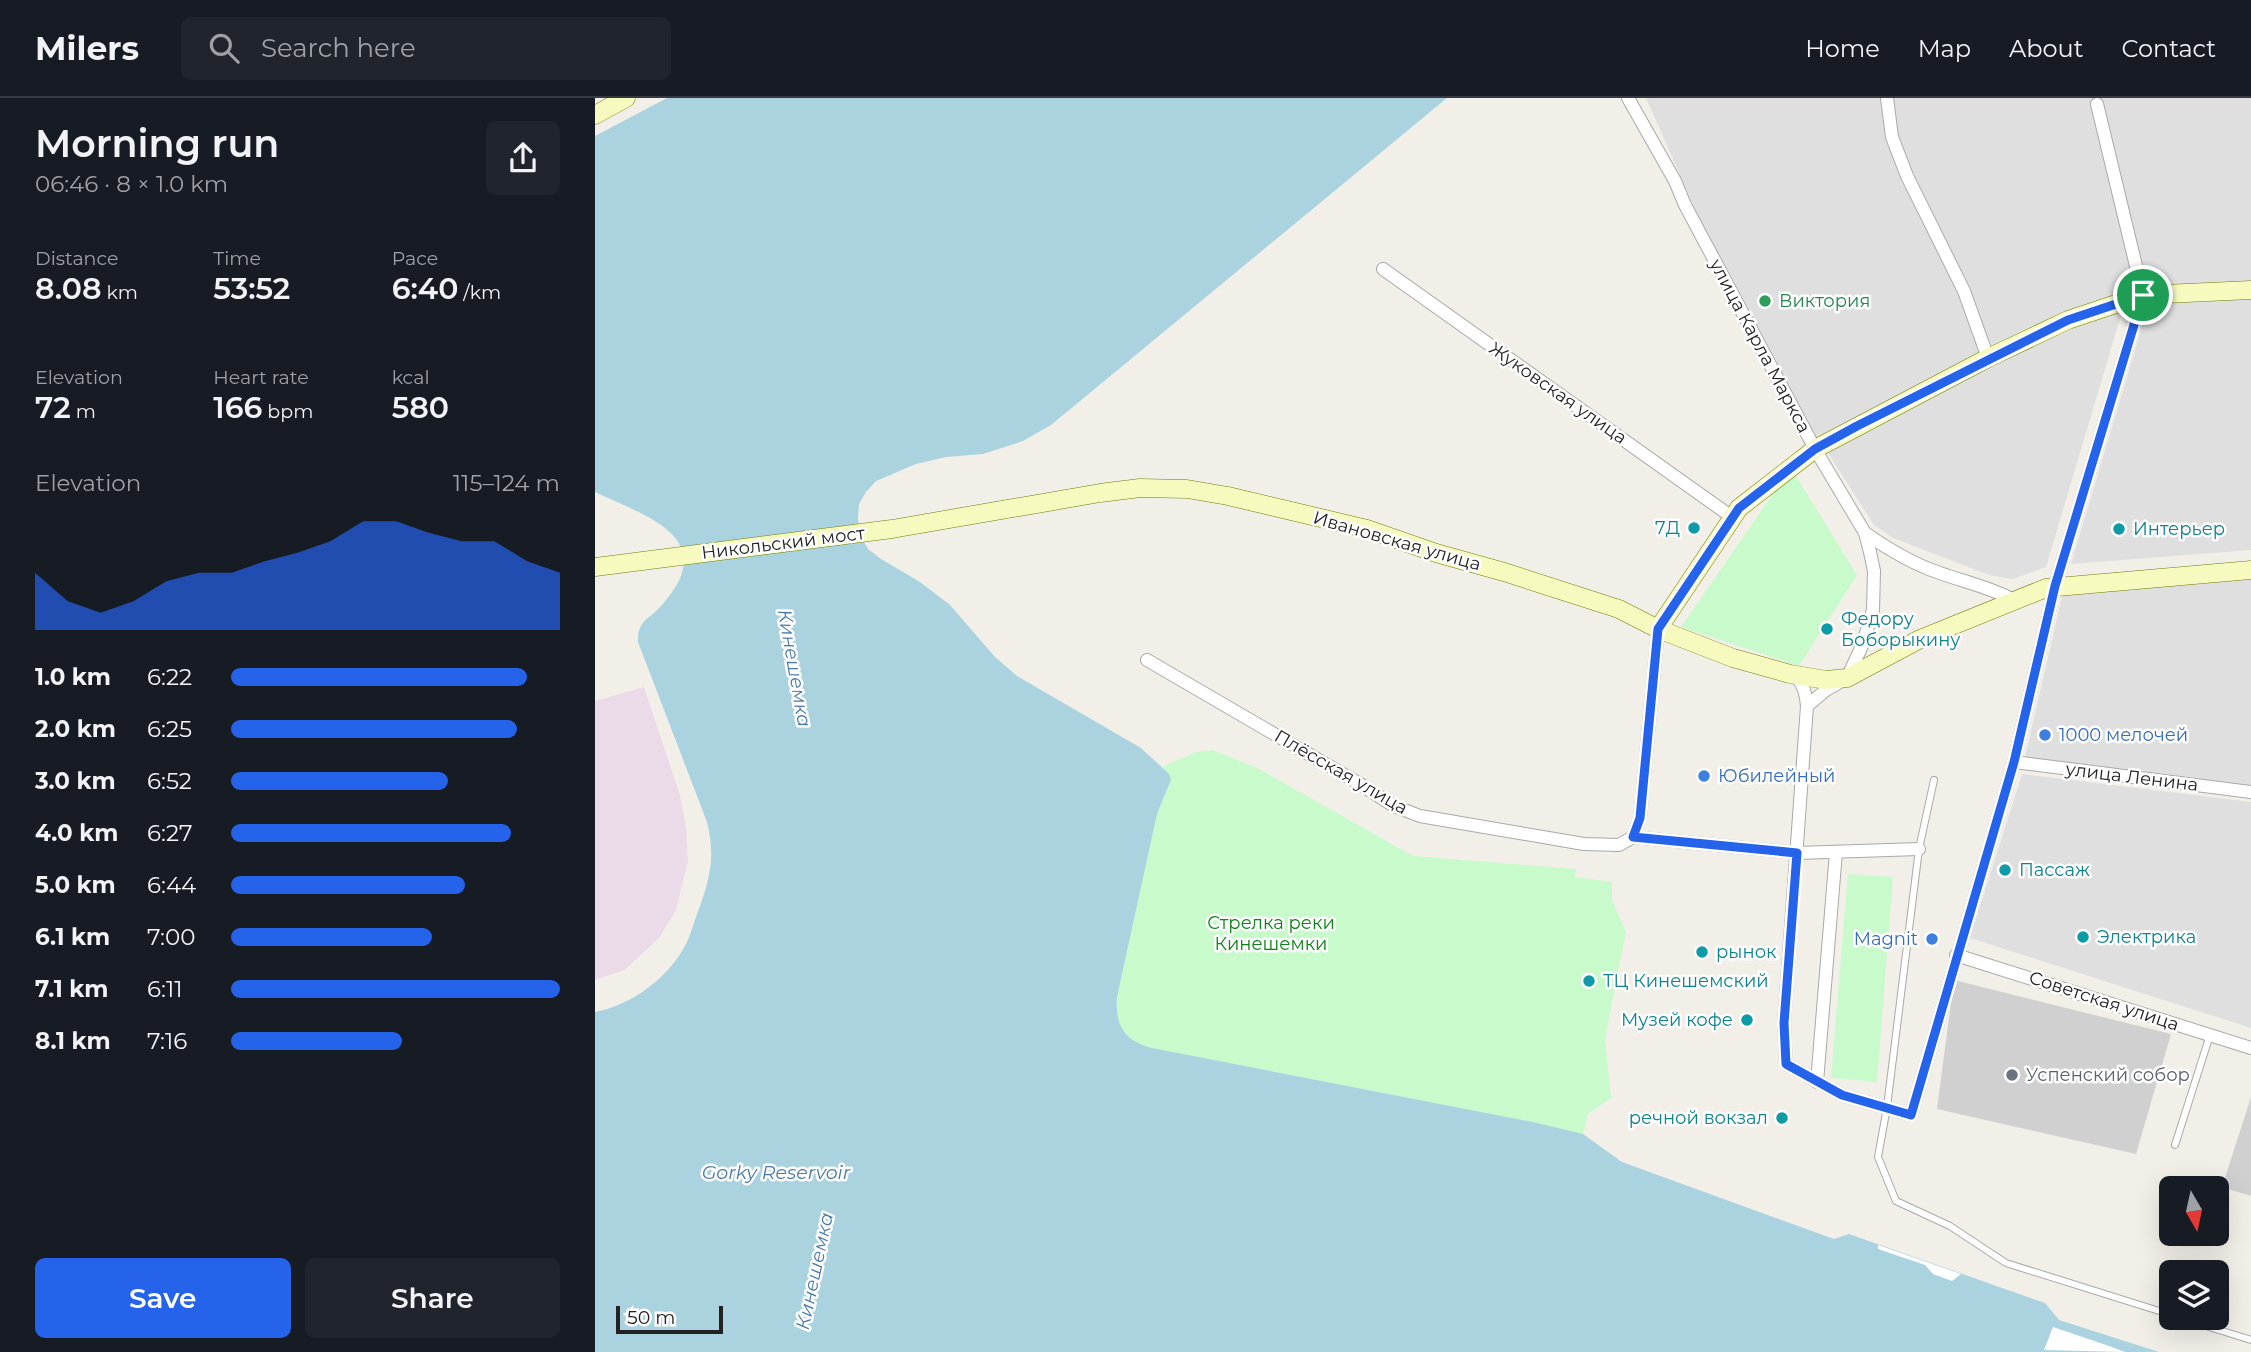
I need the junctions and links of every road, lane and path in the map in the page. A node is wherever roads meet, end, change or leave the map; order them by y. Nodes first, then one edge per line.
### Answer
1 (626, 98) edge
2 (1628, 98) edge
3 (1887, 98) edge
4 (2097, 104) dead end
5 (595, 115) edge
6 (1383, 269) dead end
7 (2251, 290) edge
8 (2143, 295) junction
9 (1988, 358) junction
10 (1815, 449) junction
11 (1732, 517) junction
12 (892, 529) joint
13 (1865, 533) junction
14 (595, 567) edge
15 (2251, 569) edge
16 (2055, 586) junction
17 (2014, 600) junction
18 (1658, 629) junction
19 (1147, 660) dead end
20 (1790, 674) junction
21 (1847, 678) junction
22 (1807, 706) junction
23 (2014, 762) junction
24 (1934, 780) dead end
25 (2251, 792) edge
26 (1633, 837) junction
27 (1919, 849) junction
28 (1836, 852) junction
29 (1797, 853) junction
30 (1956, 955) junction
31 (2210, 1035) junction
32 (2251, 1048) edge
33 (1817, 1082) junction
34 (1887, 1107) junction
35 (2175, 1145) dead end
36 (2159, 1311) edge
37 (2219, 1330) edge
38 (2251, 1340) edge

1 - 5 main road
2 - 10 street, улица Карла Маркса
3 - 9 street
4 - 8 street
6 - 11 street, Жуковская улица
7 - 8 main road
8 - 9 main road
8 - 16 street
9 - 10 main road
10 - 11 main road
10 - 13 street, улица Карла Маркса
11 - 18 main road
12 - 14 main road, Никольский мост
12 - 18 main road, Ивановская улица
13 - 17 street
13 - 21 street, улица Карла Маркса
15 - 16 main road
16 - 17 main road
16 - 23 street
17 - 21 main road
18 - 20 main road, Ивановская улица
18 - 26 street
19 - 26 street, Плёсская улица
20 - 21 main road, Ивановская улица
20 - 22 street
21 - 22 street
22 - 29 street
23 - 25 street, улица Ленина
23 - 30 street
24 - 27 lane
26 - 29 street, Плёсская улица
27 - 28 street, Плёсская улица
27 - 34 lane
28 - 29 street, Плёсская улица
28 - 33 street
29 - 33 street
30 - 31 street, Советская улица
30 - 34 street
31 - 32 street, Советская улица
31 - 35 lane
33 - 34 street
34 - 36 lane
37 - 38 lane

